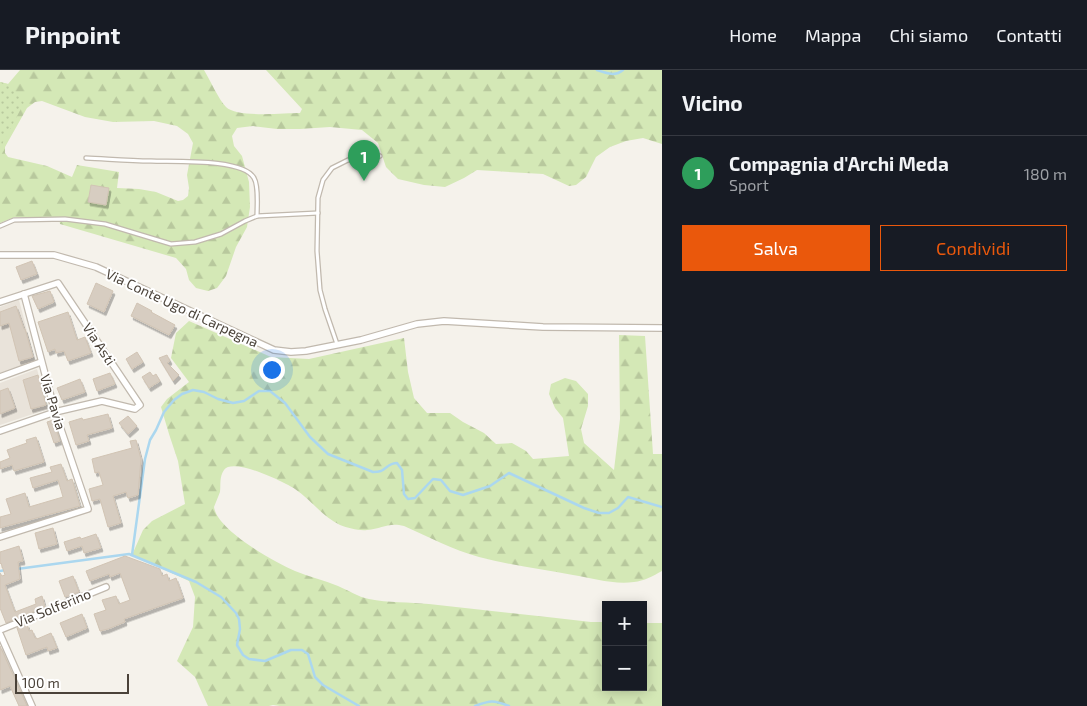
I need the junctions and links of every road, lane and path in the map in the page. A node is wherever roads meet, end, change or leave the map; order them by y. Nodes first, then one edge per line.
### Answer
1 (380, 156) dead end
2 (86, 158) dead end
3 (318, 213) junction
4 (257, 216) junction
5 (0, 226) edge
6 (0, 255) edge
7 (24, 294) junction
8 (0, 302) edge
9 (662, 328) edge
10 (338, 345) junction
11 (42, 362) junction
12 (0, 377) edge
13 (55, 412) junction
14 (0, 431) edge
15 (0, 537) edge
16 (106, 587) dead end
17 (0, 630) edge
18 (0, 634) edge
19 (32, 706) edge

1 - 3 lane
2 - 4 lane
3 - 4 lane
3 - 10 lane
4 - 5 lane
6 - 10 street, Via Conte Ugo di Carpegna
7 - 8 street
7 - 11 street, Via Pavia
7 - 13 street, Via Asti
9 - 10 street, Via Conte Ugo di Carpegna
11 - 12 street
11 - 13 street, Via Pavia
13 - 14 street
13 - 15 street, Via Pavia
16 - 17 street, Via Solferino
18 - 19 street

